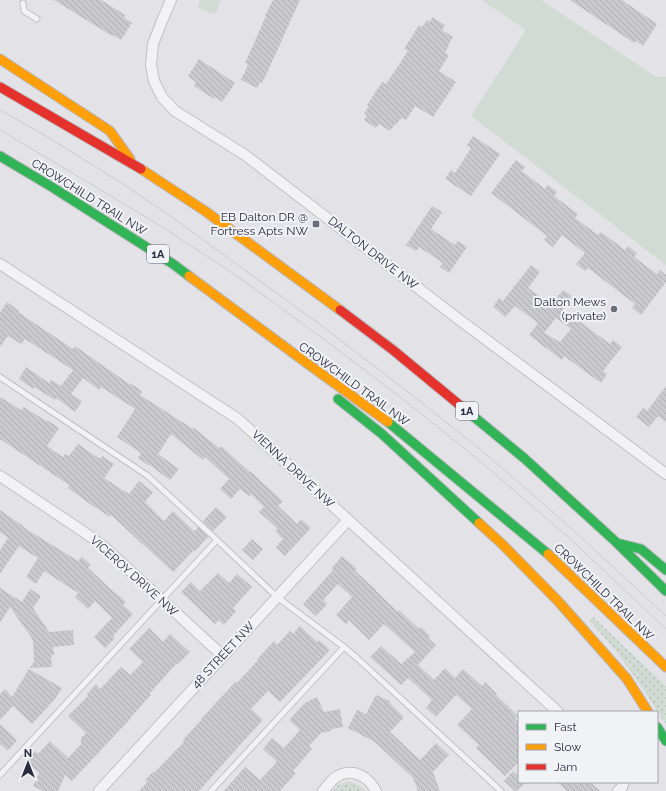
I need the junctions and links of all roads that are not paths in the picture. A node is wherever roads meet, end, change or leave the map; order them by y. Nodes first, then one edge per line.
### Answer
1 (172, 0) edge
2 (23, 3) dead end
3 (37, 19) dead end
4 (0, 60) edge
5 (0, 86) edge
6 (0, 156) edge
7 (132, 163) junction
8 (0, 264) edge
9 (308, 364) junction
10 (0, 377) edge
11 (321, 383) dead end
12 (330, 394) dead end
13 (666, 474) edge
14 (0, 476) edge
15 (348, 520) junction
16 (217, 540) junction
17 (616, 542) junction
18 (666, 570) edge
19 (666, 591) edge
20 (277, 597) junction
21 (162, 600) junction
22 (344, 647) junction
23 (223, 656) junction
24 (666, 668) edge
25 (557, 711) edge
26 (647, 711) edge
27 (658, 729) edge
28 (666, 741) edge
29 (0, 775) edge
30 (99, 791) edge
31 (211, 791) edge
32 (322, 791) edge
33 (376, 791) edge
34 (501, 791) edge

1 - 13 street, DALTON DRIVE NW
2 - 3 lane
4 - 7 highway
5 - 7 highway, 1A
6 - 9 highway, CROWCHILD TRAIL NW / 1A
7 - 17 highway, 1A
8 - 15 street, VIENNA DRIVE NW
9 - 11 highway
9 - 24 highway, CROWCHILD TRAIL NW / 1A
10 - 16 lane
12 - 26 highway
14 - 21 street, VICEROY DRIVE NW
15 - 20 street, 48 STREET NW
15 - 25 street, VIENNA DRIVE NW
16 - 20 lane
16 - 21 lane
17 - 18 highway
17 - 19 highway, 1A
20 - 22 lane
20 - 23 street, 48 STREET NW
21 - 23 street, VICEROY DRIVE NW
21 - 29 lane
22 - 31 lane
22 - 34 lane
23 - 30 street, 48 STREET NW
27 - 28 highway
32 - 33 street

